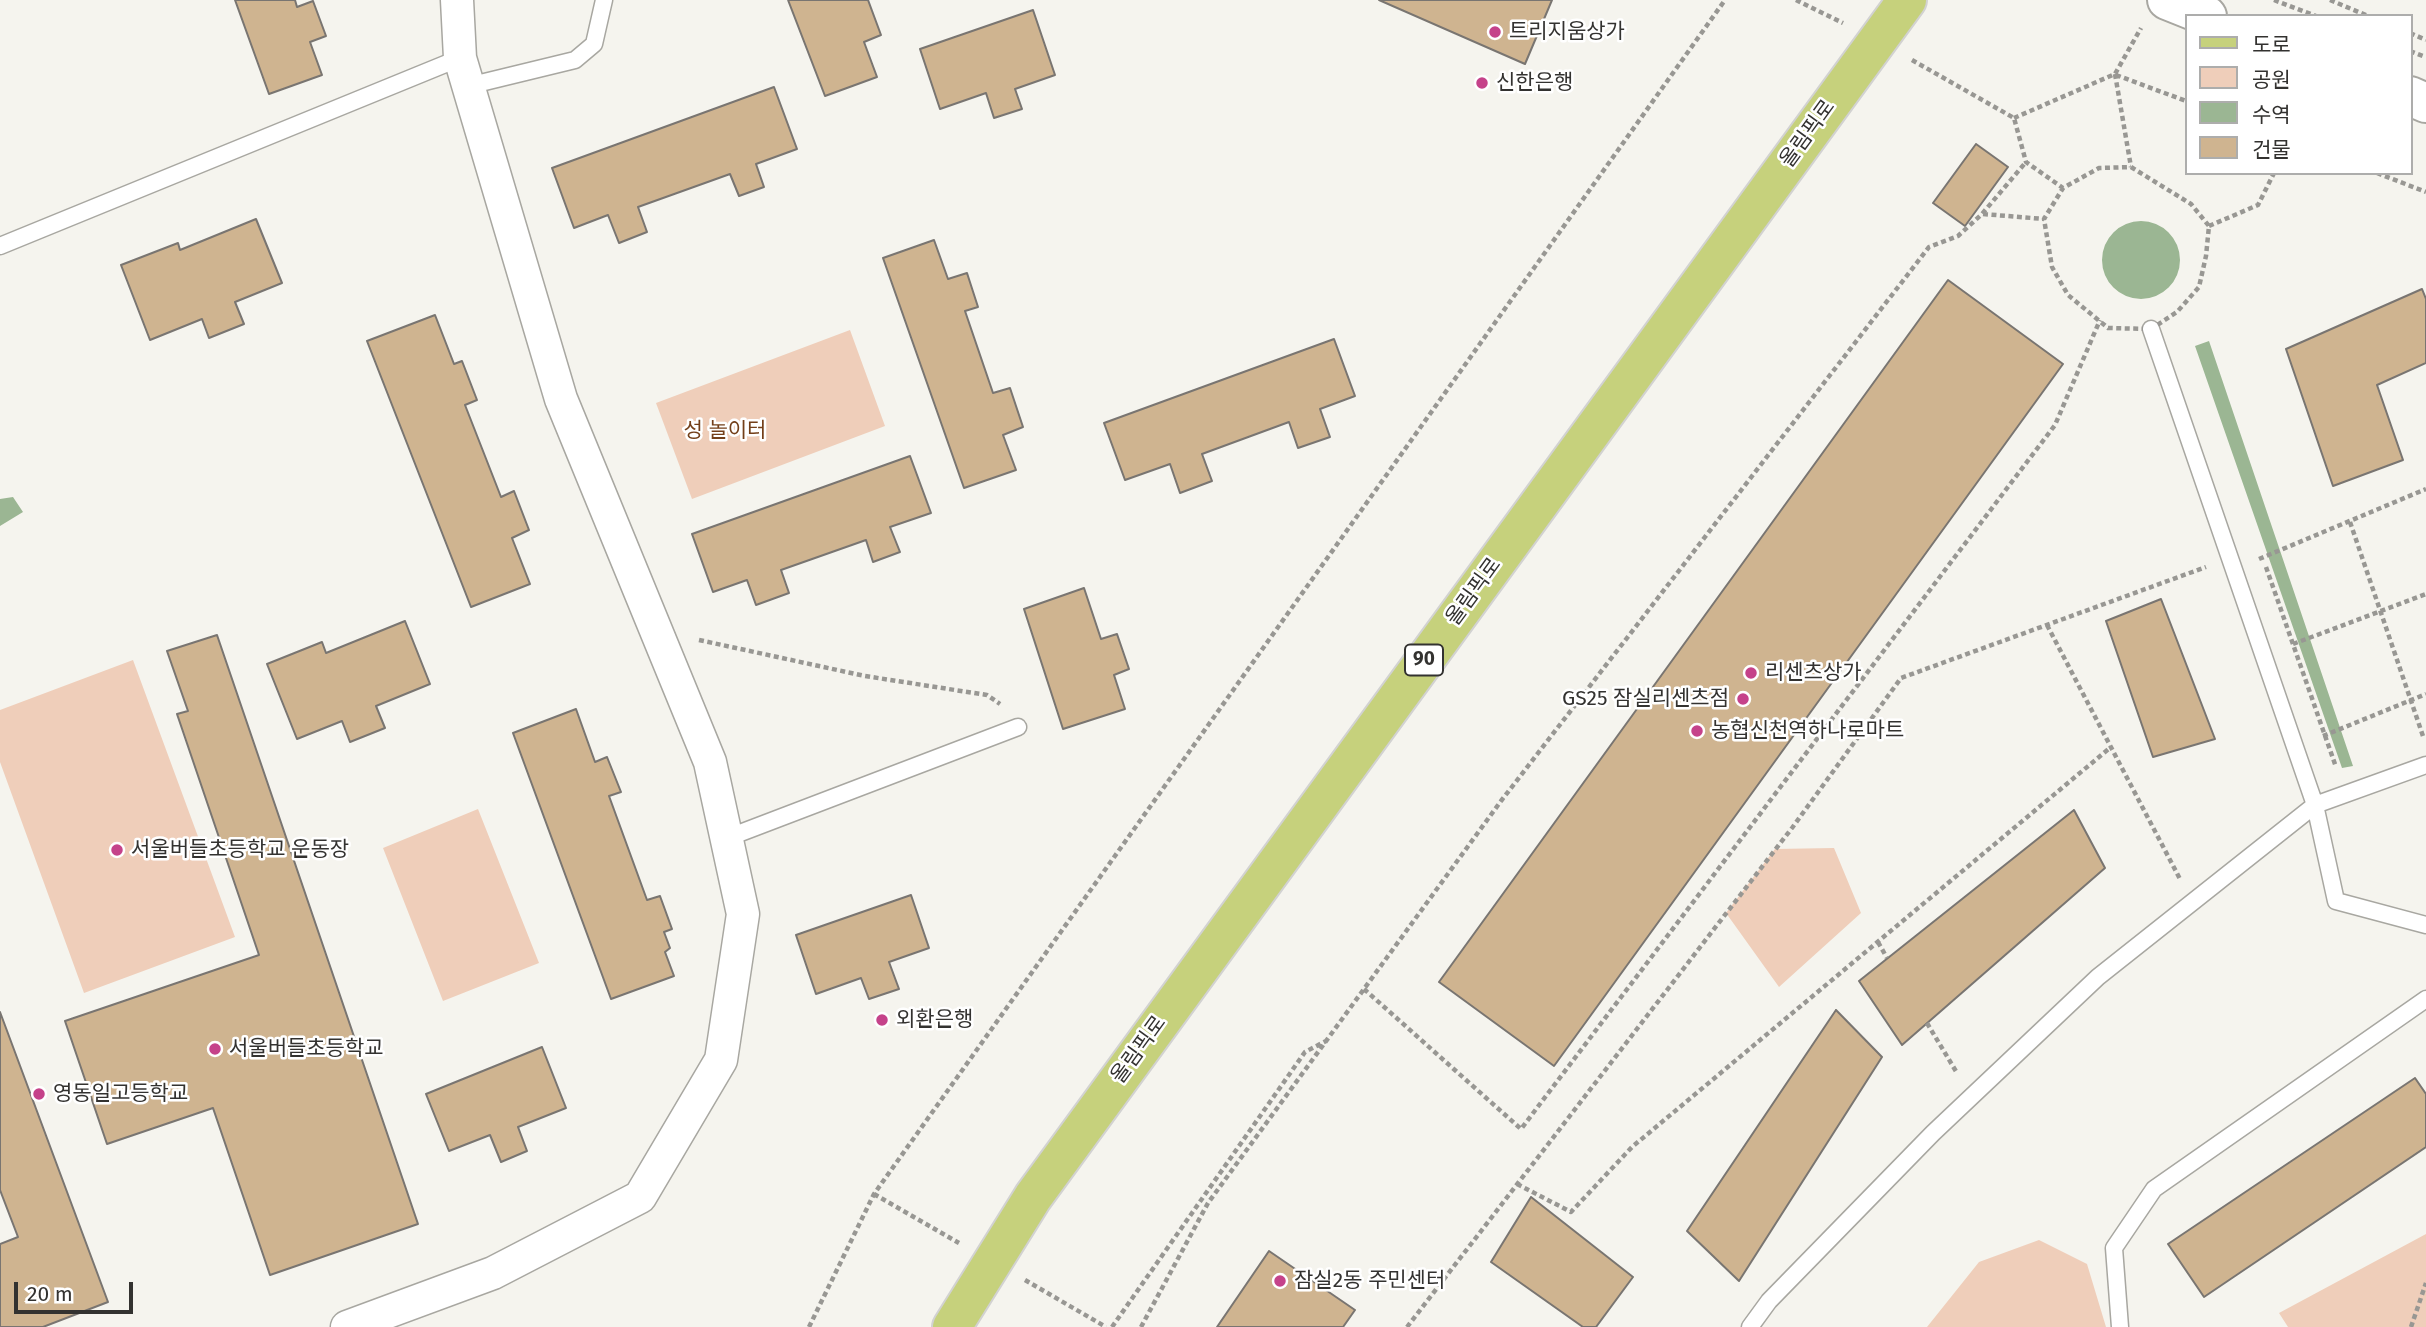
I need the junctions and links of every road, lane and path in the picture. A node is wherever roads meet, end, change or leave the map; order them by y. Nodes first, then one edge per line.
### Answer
1 (457, 0) edge
2 (604, 0) edge
3 (1725, 0) edge
4 (1797, 0) edge
5 (1907, 0) edge
6 (2274, 0) edge
7 (2330, 0) edge
8 (2156, 11) edge
9 (2187, 14) edge
10 (2311, 14) edge
11 (2363, 14) edge
12 (1877, 40) junction
13 (464, 72) junction
14 (2115, 74) junction
15 (2184, 100) edge
16 (2014, 118) junction
17 (2026, 162) junction
18 (2131, 167) junction
19 (2273, 175) edge
20 (2382, 175) edge
21 (2063, 188) junction
22 (2426, 192) edge
23 (1982, 214) junction
24 (2044, 219) junction
25 (2209, 226) junction
26 (0, 246) edge
27 (2100, 320) junction
28 (2151, 329) junction
29 (2426, 489) edge
30 (2350, 522) junction
31 (2266, 557) dead end
32 (2229, 558) junction
33 (2426, 594) edge
34 (2380, 611) junction
35 (2047, 625) junction
36 (657, 632) junction
37 (2295, 643) dead end
38 (2426, 694) edge
39 (2411, 700) junction
40 (1018, 727) joint
41 (2328, 734) dead end
42 (2426, 744) edge
43 (2110, 747) junction
44 (2426, 765) edge
45 (2315, 805) junction
46 (727, 838) junction
47 (2192, 903) junction
48 (2426, 925) edge
49 (1878, 942) junction
50 (1888, 958) dead end
51 (1364, 989) junction
52 (2426, 999) edge
53 (1927, 1023) dead end
54 (1327, 1041) junction
55 (1971, 1097) junction
56 (1517, 1184) junction
57 (2426, 1283) edge
58 (347, 1327) edge
59 (809, 1327) edge
60 (952, 1327) edge
61 (1112, 1327) edge
62 (1141, 1327) edge
63 (1407, 1327) edge
64 (1751, 1327) edge
65 (2120, 1327) edge
66 (2412, 1327) edge

1 - 13 street
2 - 13 lane
3 - 59 path
4 - 12 path
5 - 12 main road, 올림픽로 / 90
6 - 10 path
7 - 11 path
8 - 9 street
8 - 14 path
12 - 16 path
12 - 60 main road, 올림픽로 / 90
13 - 26 lane
13 - 36 street
14 - 15 path
14 - 16 path
14 - 18 path
16 - 17 path
17 - 21 path
17 - 23 path
18 - 21 path
18 - 25 path
19 - 25 path
20 - 22 path
21 - 24 path
23 - 24 path
23 - 51 path
24 - 27 path
25 - 28 path
27 - 28 path
27 - 51 path
28 - 32 lane
29 - 30 path
30 - 31 path
30 - 34 path
32 - 35 path
32 - 45 lane
33 - 34 path
34 - 37 path
34 - 39 path
35 - 43 path
35 - 56 path
36 - 40 path
36 - 46 street
38 - 39 path
39 - 41 path
39 - 42 path
40 - 46 lane
43 - 47 path
43 - 49 path
44 - 45 lane
45 - 47 lane
45 - 48 lane
46 - 58 street
47 - 55 lane
49 - 50 path
49 - 56 path
51 - 54 path
52 - 65 lane
53 - 55 path
54 - 61 path
54 - 62 path
55 - 64 lane
56 - 63 path
57 - 66 path

